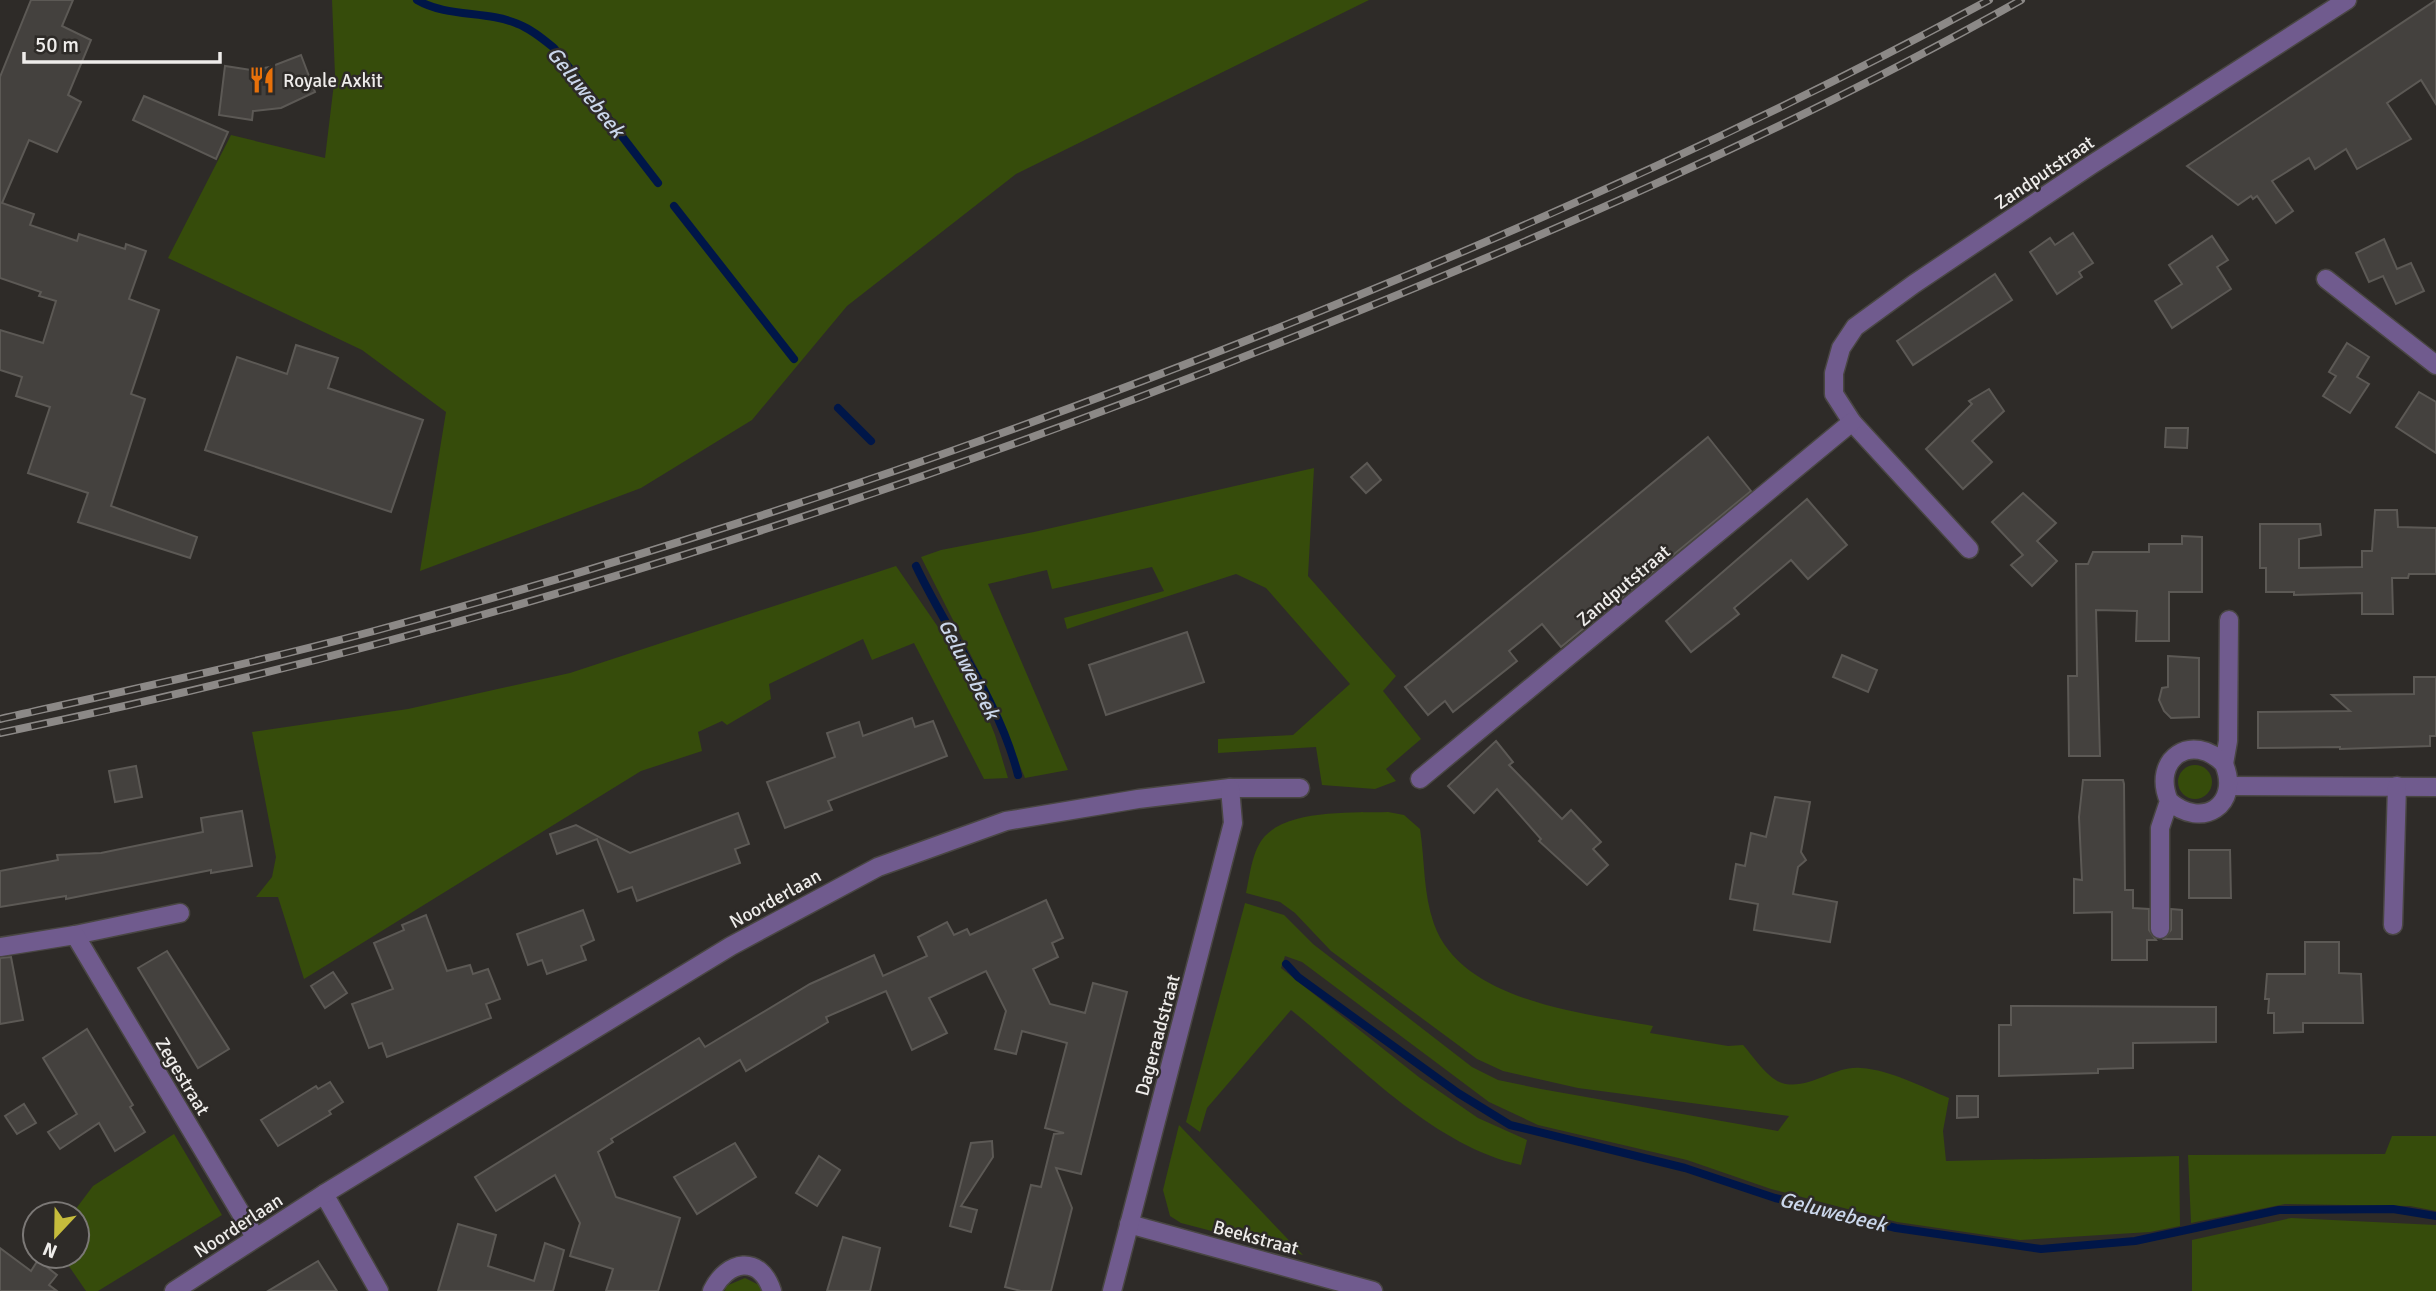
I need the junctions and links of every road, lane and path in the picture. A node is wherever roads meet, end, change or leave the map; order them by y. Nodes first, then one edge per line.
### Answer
1 (2347, 0) edge
2 (2326, 279) dead end
3 (2436, 365) edge
4 (1852, 422) junction
5 (1969, 550) dead end
6 (2229, 620) dead end
7 (2224, 764) junction
8 (1420, 779) dead end
9 (2229, 786) junction
10 (2397, 786) junction
11 (2436, 787) edge
12 (1230, 788) junction
13 (1300, 788) dead end
14 (2169, 801) junction
15 (180, 913) dead end
16 (2393, 925) dead end
17 (2160, 929) dead end
18 (75, 935) junction
19 (0, 947) edge
20 (324, 1194) junction
21 (1129, 1224) junction
22 (256, 1237) junction
23 (174, 1291) edge
24 (379, 1291) edge
25 (712, 1291) edge
26 (772, 1291) edge
27 (1112, 1291) edge
28 (1373, 1291) edge

1 - 4 street, Zandputstraat
2 - 3 street
4 - 5 street, Zandputstraat
4 - 8 street, Zandputstraat
6 - 7 street
7 - 9 street
7 - 14 street
9 - 10 street
9 - 14 street
10 - 11 street
10 - 16 street
12 - 13 street, Noorderlaan
12 - 20 street, Noorderlaan
12 - 21 street, Dageraadstraat
14 - 17 street
15 - 18 street
18 - 19 street
18 - 22 street, Zegestraat
20 - 22 street, Noorderlaan
20 - 24 street
21 - 27 street, Dageraadstraat
21 - 28 street, Beekstraat
22 - 23 street, Noorderlaan
25 - 26 street

